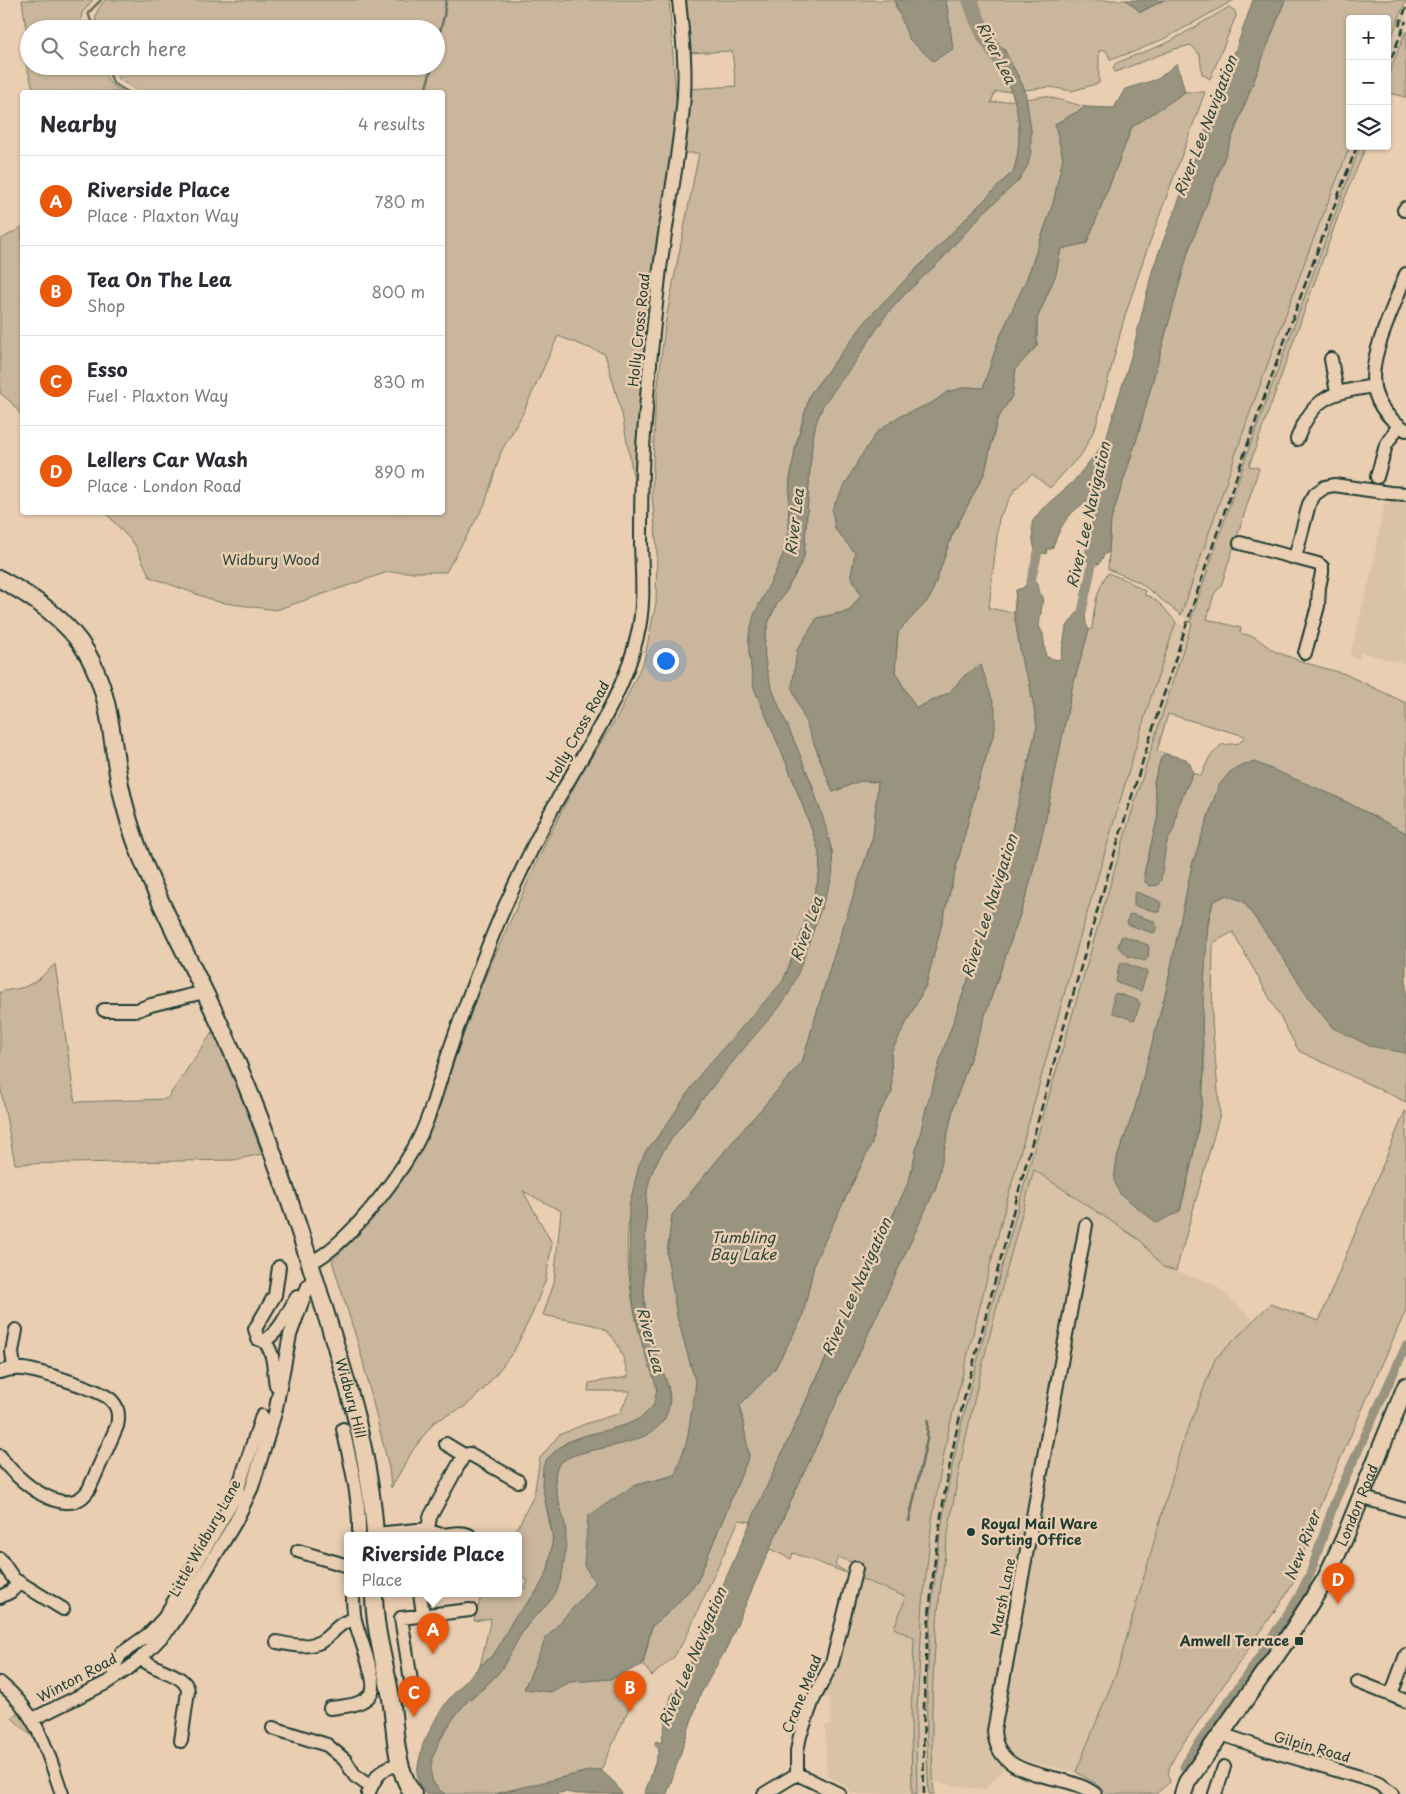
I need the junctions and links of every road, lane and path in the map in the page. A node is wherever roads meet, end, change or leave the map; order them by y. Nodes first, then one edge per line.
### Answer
1 (679, 0) edge
2 (1406, 274) edge
3 (1331, 359) dead end
4 (1374, 386) junction
5 (1337, 394) junction
6 (1402, 428) edge
7 (1297, 439) dead end
8 (1377, 477) dead end
9 (1406, 494) edge
10 (1240, 544) dead end
11 (1295, 558) junction
12 (0, 579) edge
13 (1305, 654) dead end
14 (204, 992) junction
15 (104, 1010) dead end
16 (1086, 1224) dead end
17 (279, 1267) dead end
18 (311, 1276) junction
19 (16, 1330) dead end
20 (264, 1341) junction
21 (14, 1368) junction
22 (0, 1372) edge
23 (1406, 1386) edge
24 (278, 1394) junction
25 (262, 1416) dead end
26 (343, 1429) dead end
27 (446, 1444) dead end
28 (464, 1455) junction
29 (0, 1456) edge
30 (518, 1481) dead end
31 (1360, 1497) junction
32 (1406, 1510) edge
33 (428, 1529) junction
34 (367, 1532) edge
35 (369, 1532) edge
36 (418, 1532) edge
37 (432, 1532) edge
38 (298, 1551) dead end
39 (0, 1559) edge
40 (344, 1565) edge
41 (856, 1568) dead end
42 (20, 1583) junction
43 (0, 1597) edge
44 (353, 1597) edge
45 (374, 1597) edge
46 (421, 1597) edge
47 (63, 1609) dead end
48 (470, 1610) dead end
49 (423, 1615) junction
50 (355, 1620) junction
51 (378, 1637) junction
52 (361, 1640) junction
53 (277, 1642) dead end
54 (1406, 1655) edge
55 (141, 1658) junction
56 (115, 1678) junction
57 (1358, 1682) dead end
58 (0, 1683) edge
59 (1391, 1695) junction
60 (412, 1697) dead end
61 (1406, 1701) edge
62 (330, 1708) dead end
63 (33, 1719) junction
64 (273, 1728) dead end
65 (1221, 1734) junction
66 (181, 1741) dead end
67 (400, 1764) junction
68 (1224, 1767) dead end
69 (797, 1774) junction
70 (370, 1790) edge
71 (62, 1794) edge
72 (413, 1794) edge
73 (764, 1794) edge
74 (839, 1794) edge
75 (1095, 1794) edge
76 (1183, 1794) edge
77 (1215, 1794) edge
78 (1392, 1794) edge

1 - 18 street, Holly Cross Road
2 - 4 street
3 - 5 street
4 - 5 street
4 - 6 street
5 - 7 street
6 - 8 street
9 - 11 street
10 - 11 street
11 - 13 street
12 - 14 main road, Widbury Hill
14 - 15 street
14 - 18 main road, Widbury Hill
16 - 75 street, Marsh Lane
17 - 20 street
18 - 20 street, Holly Cross Road
18 - 24 street, Little Widbury Lane
18 - 35 main road, Widbury Hill
19 - 21 street
20 - 24 street
21 - 22 street
21 - 29 street
23 - 31 main road, London Road
24 - 55 street, Little Widbury Lane
25 - 56 street
26 - 34 street
27 - 28 street
28 - 30 street
28 - 33 street
31 - 32 street
31 - 65 main road, London Road
33 - 36 street
33 - 37 street
38 - 40 street
39 - 42 street
41 - 69 street, Crane Mead
42 - 43 street
42 - 47 street
44 - 50 street
45 - 51 main road
46 - 49 street
48 - 49 street
49 - 60 street
50 - 52 street
50 - 53 street
51 - 52 street
51 - 67 main road
52 - 62 street
54 - 59 street
55 - 56 street, Winton Road
55 - 66 street
56 - 63 street, Winton Road
57 - 59 street
58 - 63 street
59 - 61 street
63 - 71 street
64 - 70 street
65 - 76 main road, London Road
65 - 78 street, Gilpin Road
67 - 70 street
67 - 72 main road
68 - 77 street
69 - 73 street
69 - 74 street

